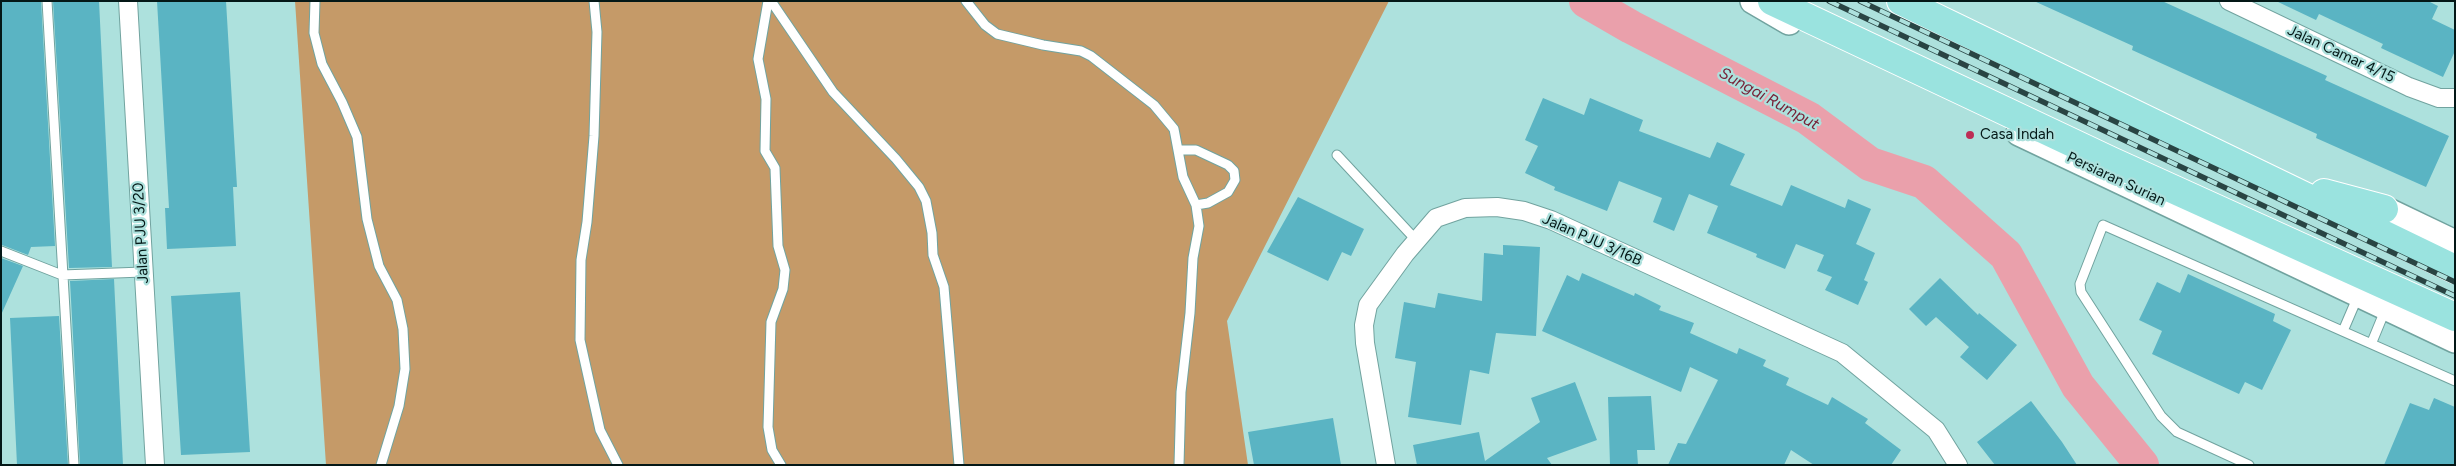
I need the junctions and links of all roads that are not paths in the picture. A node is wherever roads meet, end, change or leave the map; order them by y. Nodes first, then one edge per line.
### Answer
1 (47, 1) edge
2 (128, 1) edge
3 (315, 1) edge
4 (594, 1) edge
5 (769, 1) edge
6 (966, 1) edge
7 (1753, 1) edge
8 (1901, 1) edge
9 (2229, 1) edge
10 (1794, 6) edge
11 (2455, 98) edge
12 (1178, 150) junction
13 (1337, 155) dead end
14 (2257, 175) junction
15 (1196, 205) junction
16 (2384, 209) joint
17 (1416, 240) junction
18 (2455, 243) edge
19 (1, 251) edge
20 (2455, 269) edge
21 (144, 272) junction
22 (62, 274) junction
23 (2359, 294) junction
24 (2387, 307) junction
25 (2455, 317) edge
26 (2343, 331) junction
27 (2455, 340) edge
28 (2372, 342) junction
29 (2455, 381) edge
30 (74, 465) edge
31 (154, 465) edge
32 (381, 465) edge
33 (618, 465) edge
34 (781, 465) edge
35 (959, 465) edge
36 (1179, 465) edge
37 (1386, 465) edge
38 (1958, 465) edge
39 (2248, 465) edge

1 - 22 lane
2 - 21 street, Jalan PJU 3/20
3 - 32 lane
4 - 33 lane
5 - 34 lane
5 - 35 lane
6 - 12 lane
7 - 23 main road, Persiaran Surian
8 - 14 main road
9 - 11 street, Jalan Camar 4/15
10 - 25 main road, Persiaran Surian
12 - 15 lane
12 - 15 lane
13 - 17 lane
14 - 16 main road
14 - 20 main road
15 - 36 lane
16 - 18 main road
17 - 37 street, Jalan PJU 3/16B
17 - 38 street, Jalan PJU 3/16B
19 - 22 lane
21 - 22 lane
21 - 31 street, Jalan PJU 3/20
22 - 30 lane
23 - 24 main road, Persiaran Surian
23 - 26 lane
24 - 27 main road, Persiaran Surian
24 - 28 lane
26 - 28 lane
26 - 39 lane
28 - 29 lane

